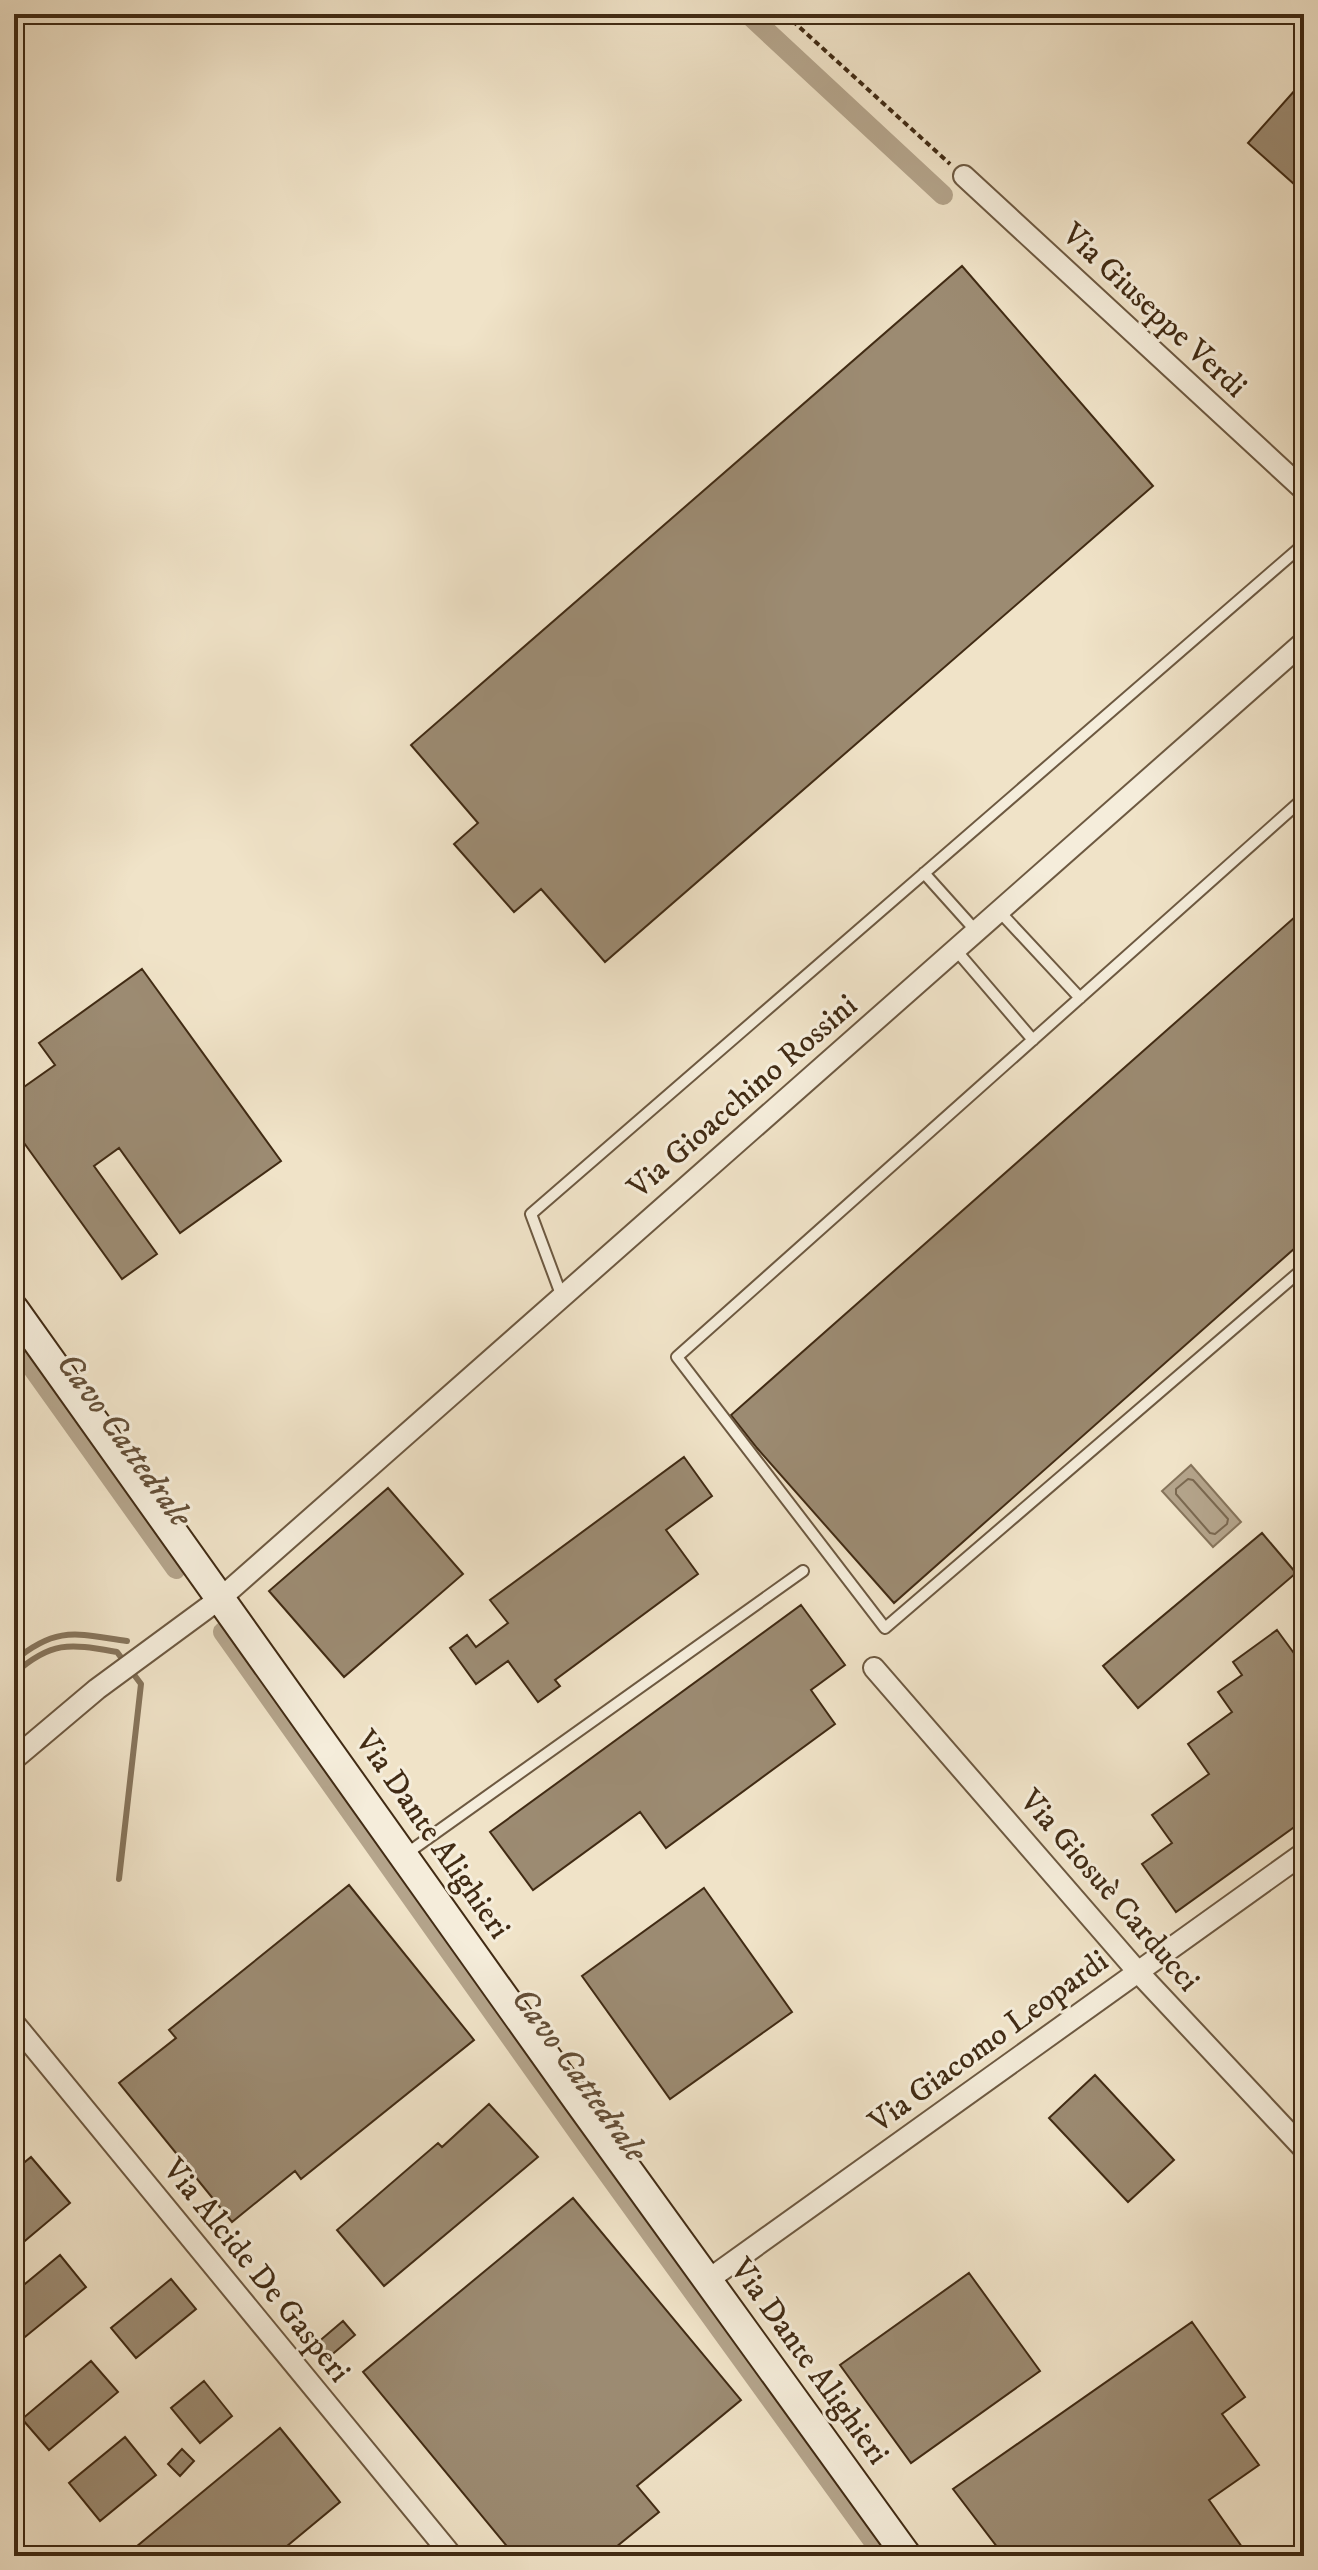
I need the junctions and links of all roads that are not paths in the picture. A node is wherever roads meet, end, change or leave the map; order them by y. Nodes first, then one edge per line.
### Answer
1 (964, 176) road end
2 (1304, 490) edge
3 (1304, 544) edge
4 (1304, 642) edge
5 (1304, 798) edge
6 (924, 873) junction
7 (999, 911) junction
8 (976, 931) junction
9 (955, 949) junction
10 (1080, 998) junction
11 (1033, 1040) junction
12 (1304, 1268) edge
13 (562, 1297) junction
14 (14, 1309) edge
15 (803, 1571) dead end
16 (222, 1597) junction
17 (874, 1668) dead end
18 (14, 1759) edge
19 (1304, 1853) edge
20 (404, 1855) junction
21 (1138, 1972) junction
22 (14, 2023) edge
23 (1304, 2149) edge
24 (708, 2280) junction
25 (452, 2556) edge
26 (907, 2556) edge

1 - 2 street, Via Giuseppe Verdi
3 - 6 lane
4 - 7 street, Via Gioacchino Rossini
5 - 10 lane
6 - 8 lane
6 - 13 lane
7 - 8 street, Via Gioacchino Rossini
7 - 10 lane
8 - 9 street, Via Gioacchino Rossini
9 - 11 lane
9 - 13 street, Via Gioacchino Rossini
10 - 11 lane
11 - 12 lane
13 - 16 street, Via Gioacchino Rossini
14 - 16 main road, Via Dante Alighieri
15 - 20 lane
16 - 18 street
16 - 20 main road, Via Dante Alighieri
17 - 21 street, Via Giosuè Carducci
19 - 21 street, Via Giacomo Leopardi
20 - 24 main road, Via Dante Alighieri
21 - 23 street, Via Giosuè Carducci
21 - 24 street, Via Giacomo Leopardi
22 - 25 street, Via Alcide De Gasperi
24 - 26 main road, Via Dante Alighieri

